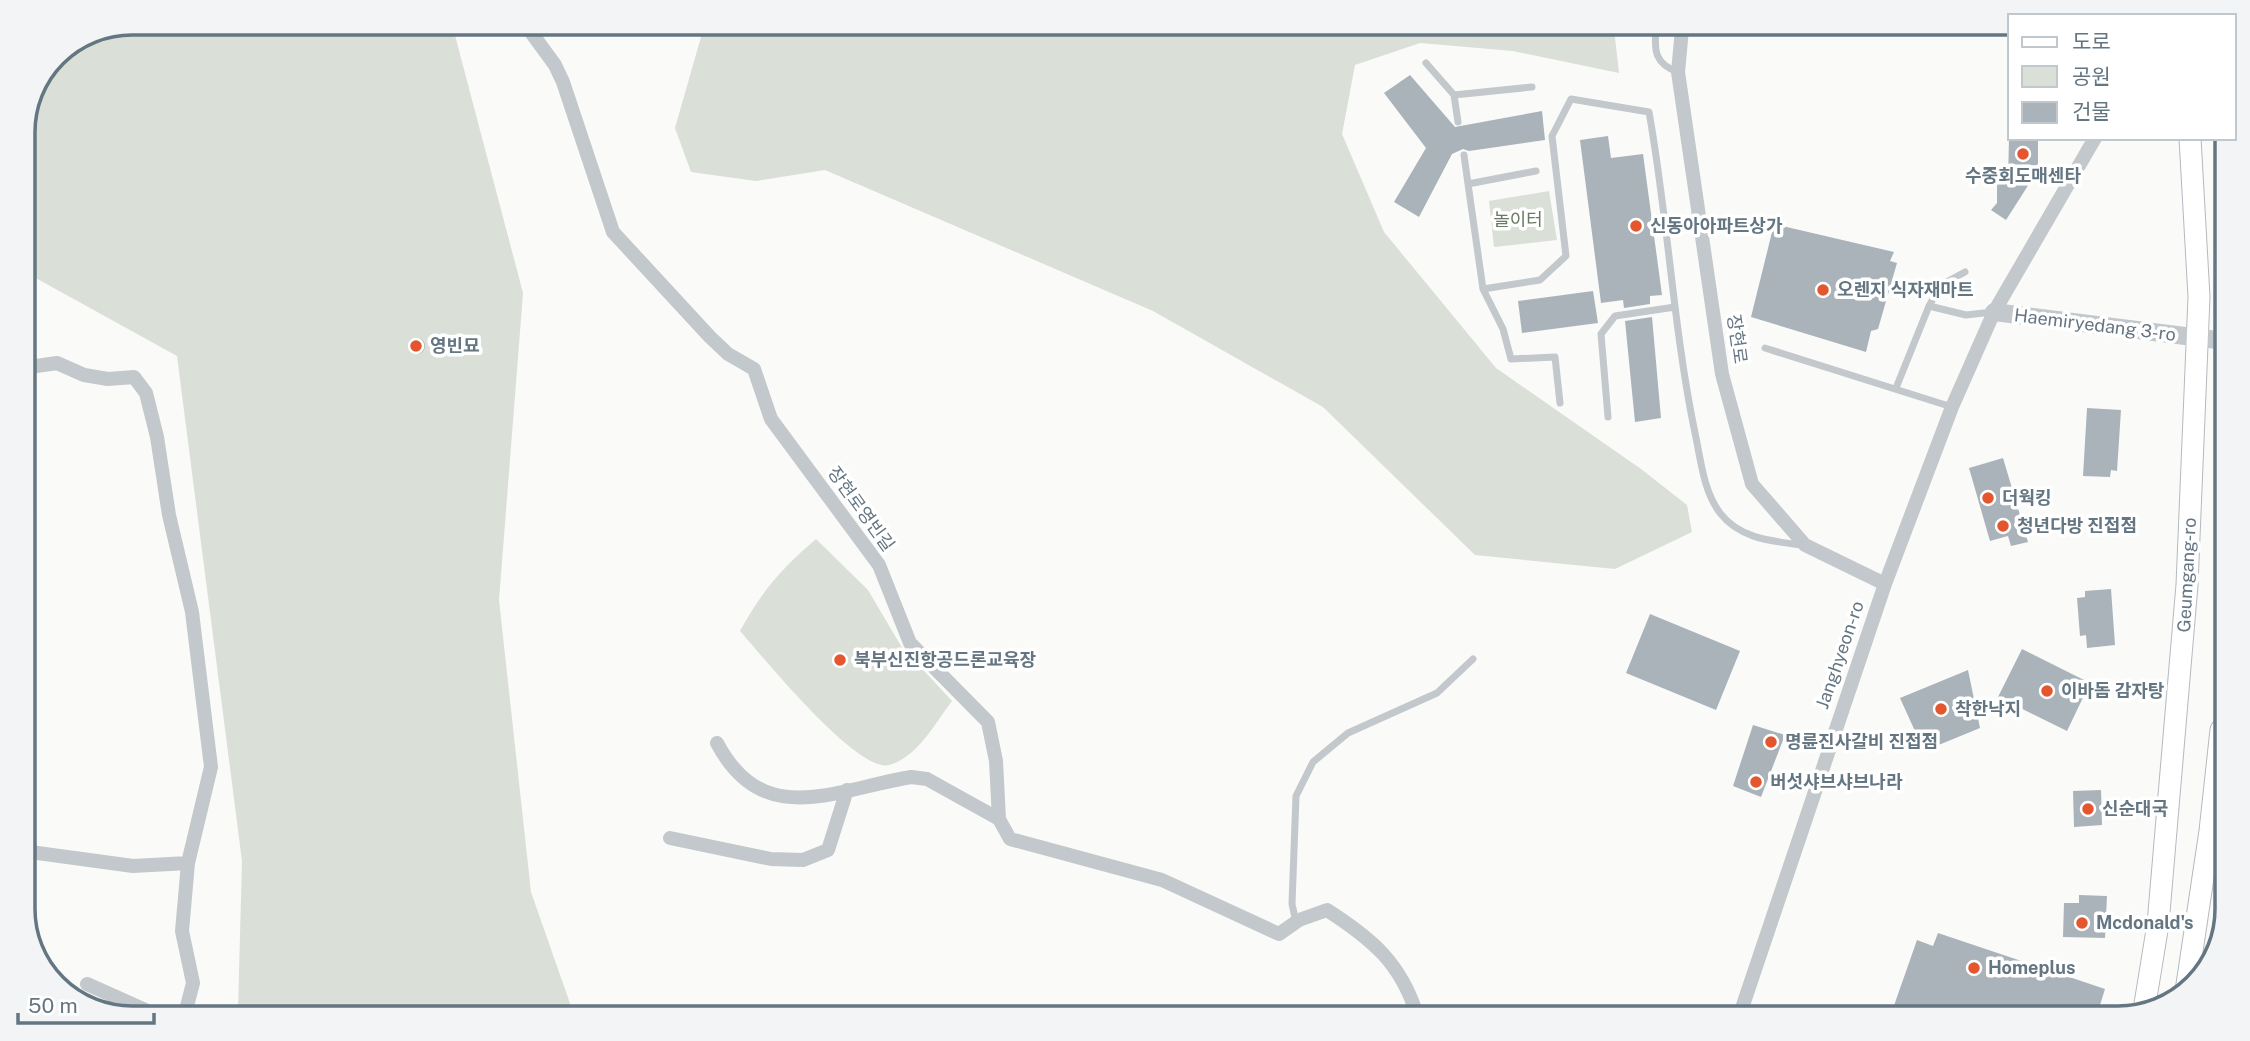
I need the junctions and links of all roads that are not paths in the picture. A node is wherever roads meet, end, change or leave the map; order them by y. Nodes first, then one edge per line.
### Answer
1 (533, 35) edge
2 (1656, 35) edge
3 (1681, 35) edge
4 (1426, 63) dead end
5 (1678, 72) junction
6 (1532, 87) dead end
7 (1454, 95) junction
8 (1458, 122) dead end
9 (2094, 140) edge
10 (2190, 140) edge
11 (1464, 155) dead end
12 (1536, 171) dead end
13 (1468, 184) junction
14 (1965, 272) dead end
15 (1483, 289) junction
16 (1929, 306) junction
17 (1675, 307) junction
18 (1994, 312) junction
19 (2196, 337) junction
20 (2215, 340) edge
21 (1765, 348) dead end
22 (35, 366) edge
23 (1896, 388) junction
24 (1560, 403) dead end
25 (1952, 407) junction
26 (1608, 417) dead end
27 (1805, 545) junction
28 (1885, 584) junction
29 (1473, 659) dead end
30 (1833, 737) junction
31 (717, 743) dead end
32 (1856, 745) dead end
33 (2215, 785) edge
34 (847, 790) junction
35 (999, 819) junction
36 (670, 838) dead end
37 (35, 853) edge
38 (188, 863) junction
39 (1296, 922) junction
40 (2153, 960) junction
41 (2188, 975) edge
42 (87, 985) dead end
43 (2145, 1002) edge
44 (2140, 1003) edge
45 (136, 1006) edge
46 (187, 1006) edge
47 (1414, 1006) edge
48 (1743, 1006) edge

1 - 35 street, 장현로영빈길
2 - 5 lane
3 - 5 street, 장현로
4 - 7 lane
5 - 27 street, 장현로
6 - 7 lane
7 - 8 lane
9 - 18 street
10 - 19 main road, Geumgang-ro
11 - 13 lane
12 - 13 lane
13 - 15 lane
14 - 16 lane
15 - 17 lane
15 - 24 lane
16 - 18 lane
16 - 23 lane
17 - 26 lane
17 - 27 lane
18 - 19 street, Haemiryedang 3-ro
18 - 25 street, Janghyeon-ro
19 - 20 street, Haemiryedang 3-ro
19 - 40 main road, Geumgang-ro
21 - 23 lane
22 - 38 street
23 - 25 lane
25 - 28 street, Janghyeon-ro
27 - 28 street, 장현로
28 - 30 street, Janghyeon-ro
29 - 39 lane
30 - 32 lane
30 - 48 street, Janghyeon-ro
31 - 34 street
33 - 41 main road
34 - 35 street
34 - 36 street
35 - 39 street
37 - 38 street
38 - 46 street
39 - 47 street
40 - 43 main road, Geumgang-ro
40 - 44 main road
42 - 45 street

